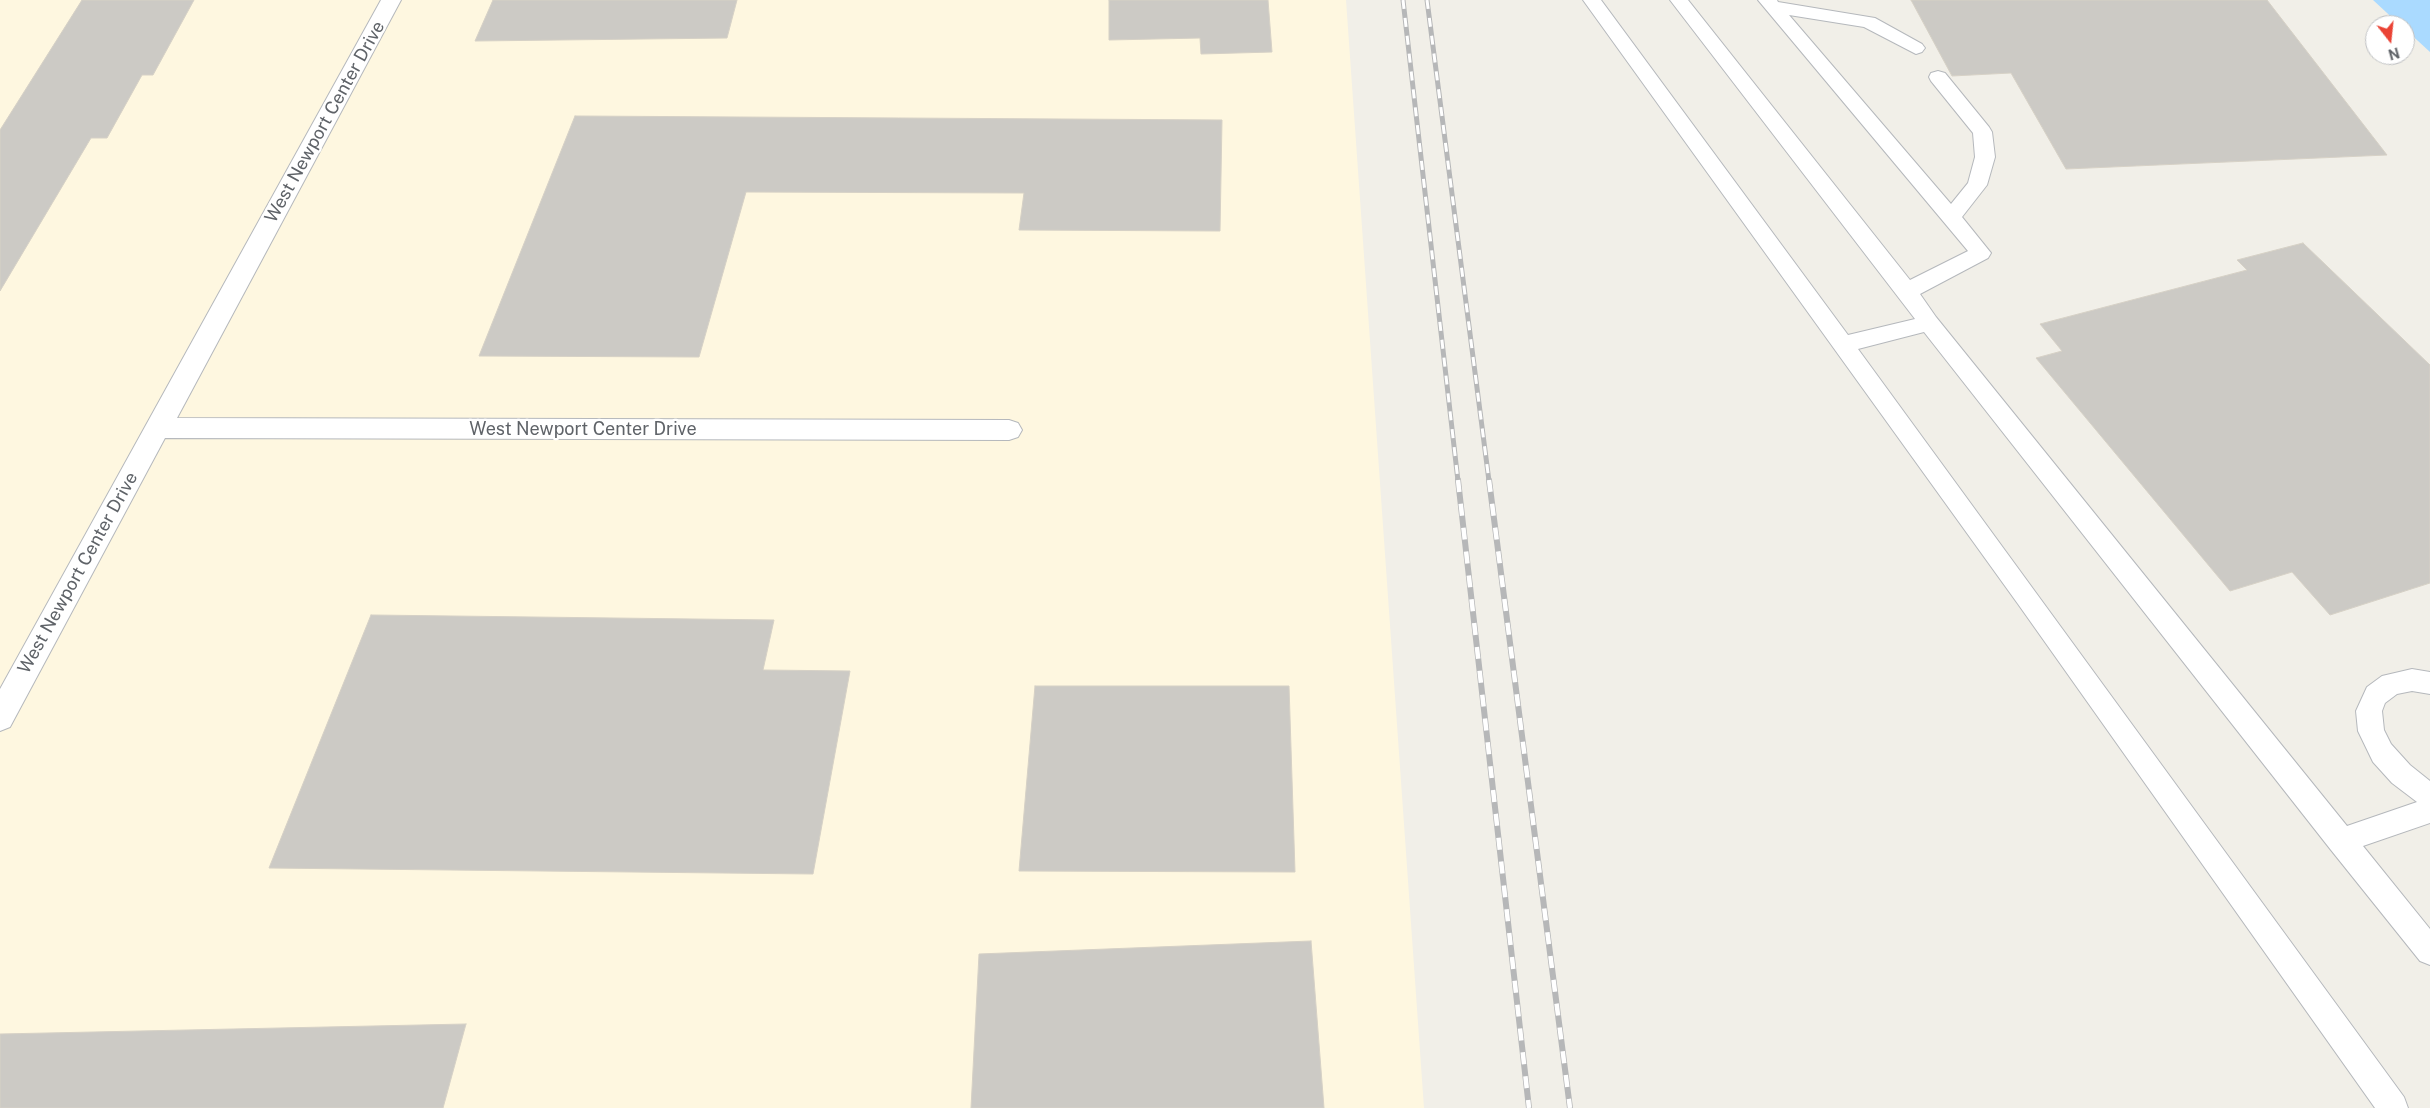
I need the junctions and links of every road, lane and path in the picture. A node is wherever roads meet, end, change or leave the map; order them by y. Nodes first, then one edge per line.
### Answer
1 (391, 0) edge
2 (1592, 0) edge
3 (1679, 0) edge
4 (1770, 3) edge
5 (1916, 48) dead end
6 (1938, 76) dead end
7 (1950, 216) junction
8 (1907, 291) junction
9 (1929, 323) junction
10 (1843, 345) junction
11 (157, 428) junction
12 (1009, 430) dead end
13 (2430, 683) edge
14 (0, 717) edge
15 (2430, 795) edge
16 (2430, 810) edge
17 (2341, 841) junction
18 (2430, 951) edge
19 (2393, 1108) edge

1 - 11 street, West Newport Center Drive
2 - 10 lane
3 - 8 lane
4 - 5 lane
4 - 7 lane
6 - 7 lane
7 - 8 lane
8 - 9 lane
9 - 10 lane
9 - 17 lane
10 - 19 lane
11 - 12 street, West Newport Center Drive
11 - 14 street, West Newport Center Drive
13 - 15 lane
16 - 17 lane
17 - 18 lane

